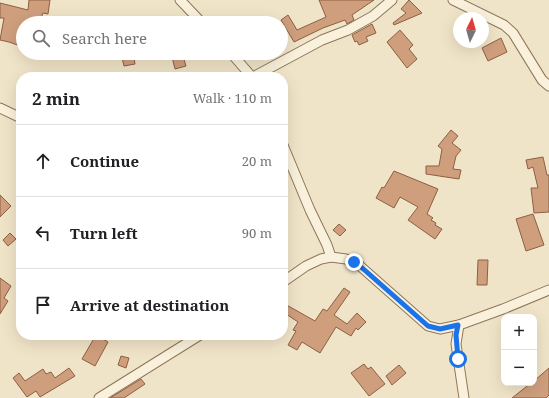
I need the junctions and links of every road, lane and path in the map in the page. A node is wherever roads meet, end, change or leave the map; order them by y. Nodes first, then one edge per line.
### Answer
1 (180, 0) edge
2 (392, 0) edge
3 (453, 0) edge
4 (195, 16) edge
5 (288, 58) edge
6 (237, 60) edge
7 (284, 60) edge
8 (248, 72) edge
9 (261, 72) edge
10 (549, 86) edge
11 (0, 108) edge
12 (16, 116) edge
13 (288, 157) edge
14 (331, 257) junction
15 (288, 279) edge
16 (549, 290) edge
17 (458, 325) junction
18 (192, 340) edge
19 (99, 398) edge
20 (464, 398) edge

1 - 4 street
2 - 5 street
3 - 10 street
6 - 8 street
7 - 9 street
11 - 12 street
13 - 14 street
14 - 15 street
14 - 17 street
16 - 17 street
17 - 20 street
18 - 19 street

